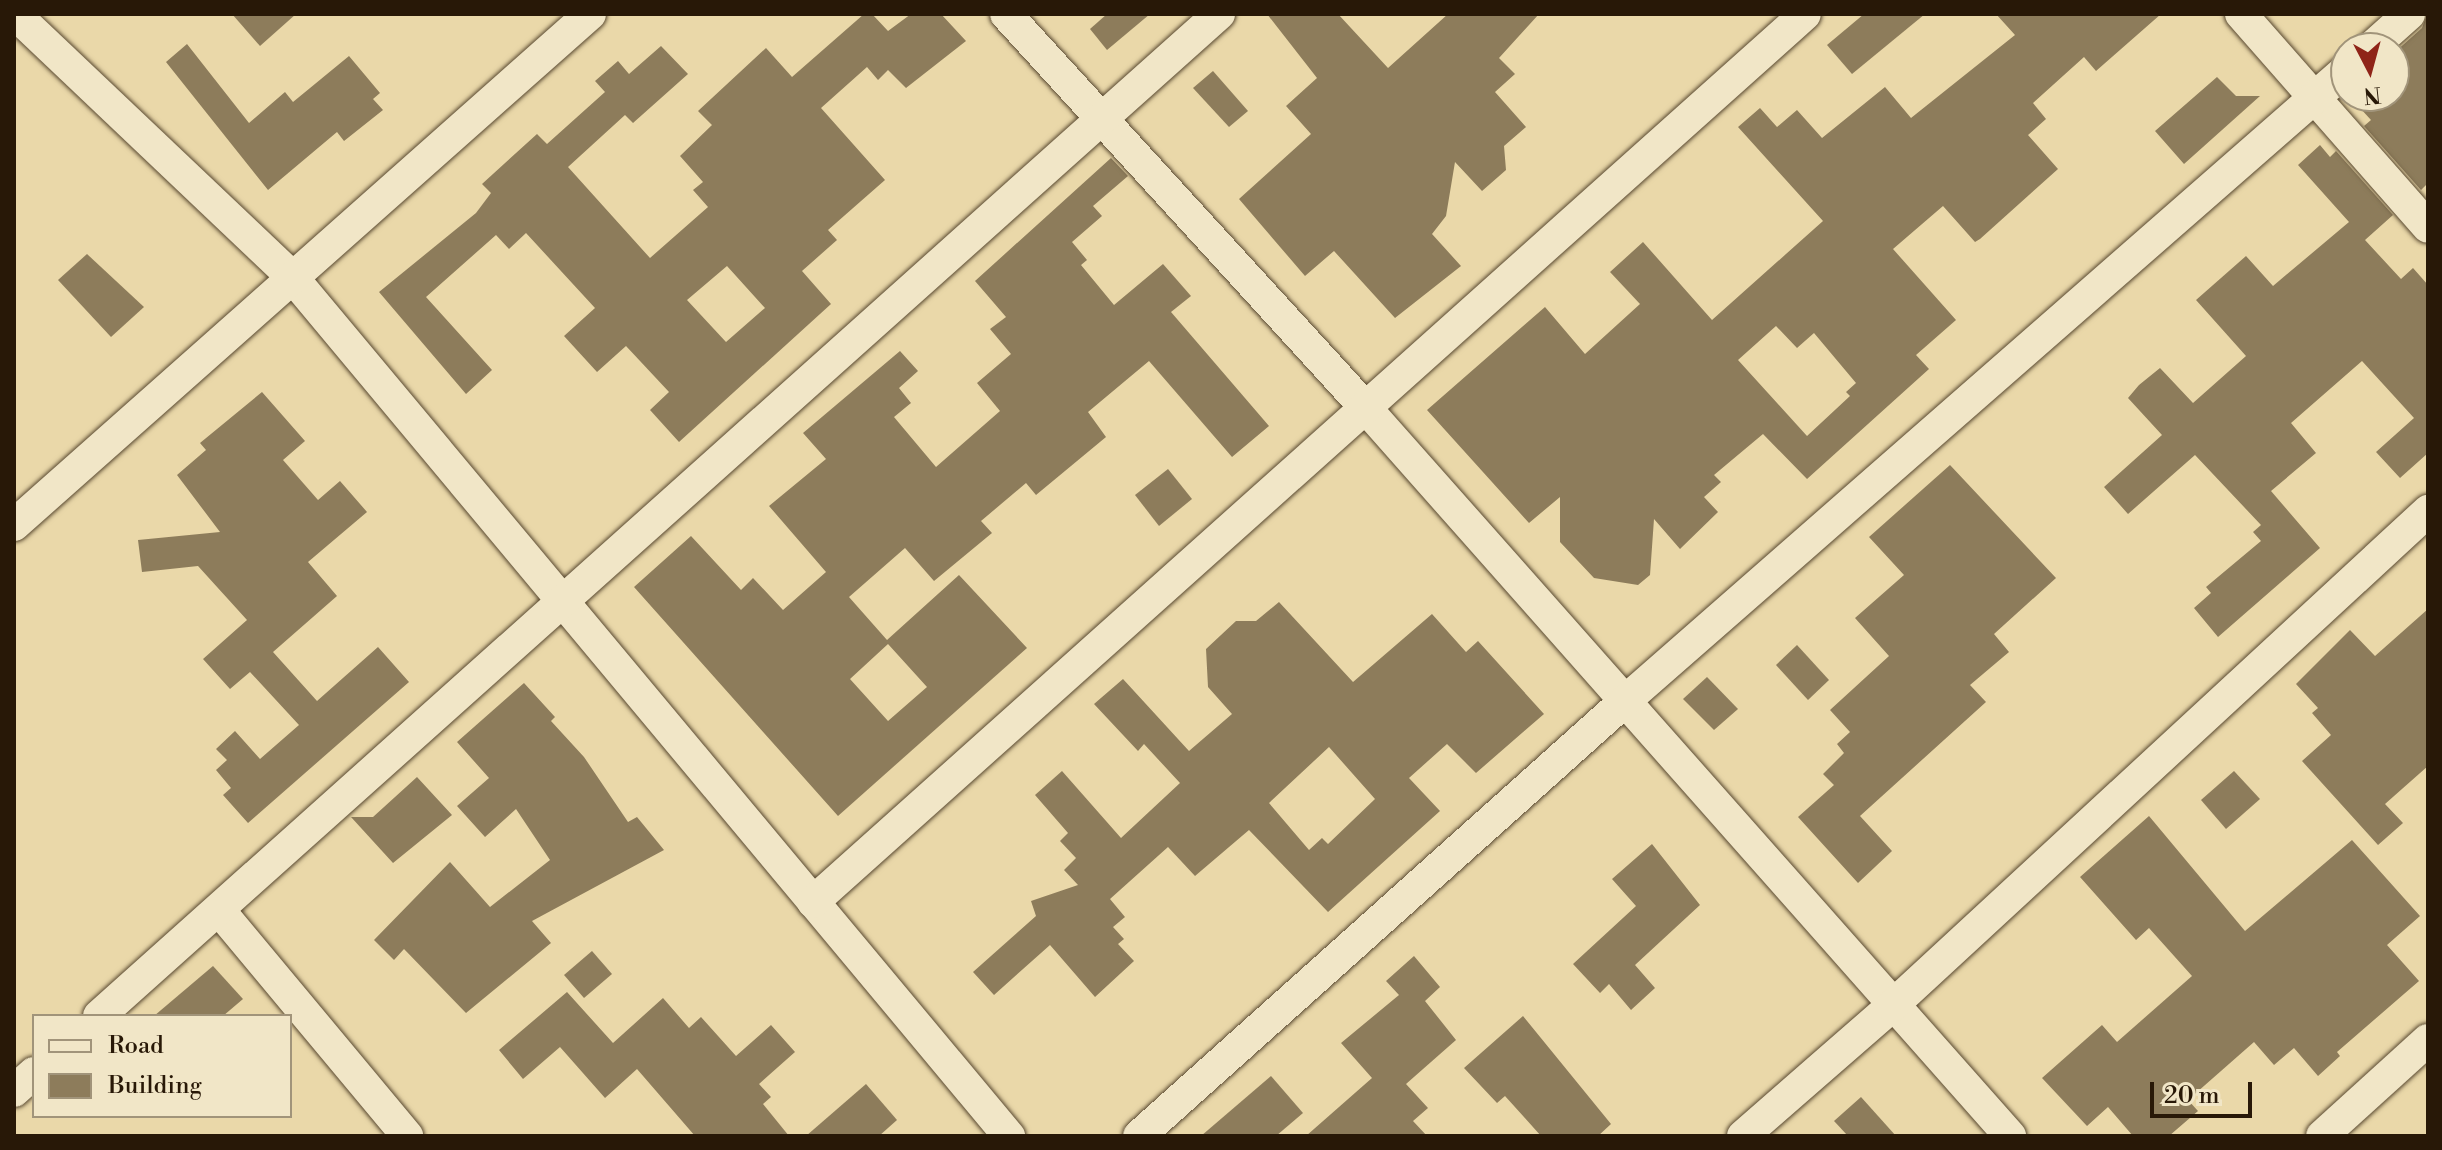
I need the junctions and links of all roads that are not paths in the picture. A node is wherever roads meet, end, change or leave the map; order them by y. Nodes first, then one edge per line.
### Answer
1 (15, 14) edge
2 (1006, 14) edge
3 (1219, 14) edge
4 (1805, 14) edge
5 (2241, 14) edge
6 (2409, 14) edge
7 (588, 15) edge
8 (2389, 32) edge
9 (2330, 84) edge
10 (2314, 98) junction
11 (1102, 118) junction
12 (2428, 227) edge
13 (293, 278) junction
14 (1364, 406) junction
15 (2428, 511) edge
16 (14, 525) edge
17 (561, 600) junction
18 (1625, 701) junction
19 (813, 902) junction
20 (219, 910) junction
21 (1892, 1006) junction
22 (101, 1014) edge
23 (2428, 1040) edge
24 (32, 1075) edge
25 (14, 1091) edge
26 (407, 1136) edge
27 (1009, 1136) edge
28 (1139, 1136) edge
29 (1743, 1136) edge
30 (2010, 1136) edge
31 (2322, 1136) edge

1 - 13 street
2 - 11 street
3 - 11 street
4 - 14 street
5 - 10 street
6 - 8 street
7 - 13 street
9 - 10 street
10 - 12 street
10 - 18 street
11 - 14 street
11 - 17 street
13 - 16 street
13 - 17 street
14 - 18 street
14 - 19 street
15 - 21 street
17 - 19 street
17 - 20 street
18 - 21 street
18 - 28 street
19 - 27 street
20 - 22 street
20 - 26 street
21 - 29 street
21 - 30 street
23 - 31 street
24 - 25 street

